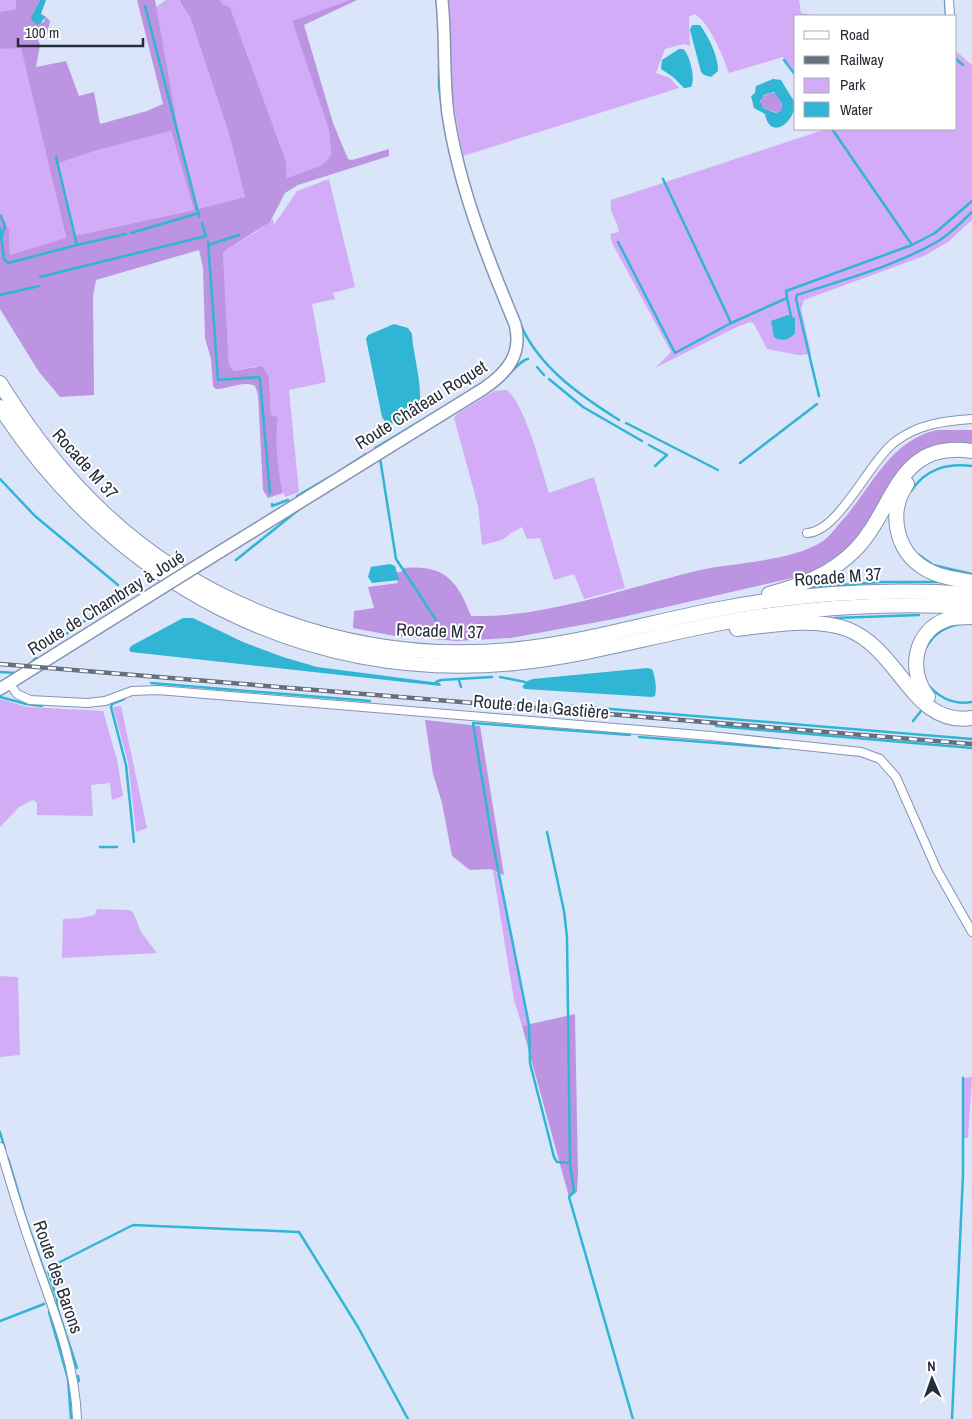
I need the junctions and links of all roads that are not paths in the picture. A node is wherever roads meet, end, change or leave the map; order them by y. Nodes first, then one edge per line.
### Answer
1 (442, 0) edge
2 (949, 0) edge
3 (950, 15) edge
4 (0, 383) edge
5 (0, 407) edge
6 (972, 419) edge
7 (972, 451) edge
8 (972, 460) edge
9 (807, 533) dead end
10 (205, 561) joint
11 (972, 582) edge
12 (972, 594) edge
13 (972, 607) edge
14 (710, 611) junction
15 (972, 617) edge
16 (682, 631) junction
17 (5, 686) edge
18 (972, 710) edge
19 (972, 718) edge
20 (972, 932) edge
21 (0, 1147) edge
22 (78, 1419) edge

1 - 10 street, Route Château Roquet
2 - 3 street
4 - 14 highway, Rocade M 37
5 - 16 highway, Rocade M 37
6 - 9 street
7 - 14 highway
8 - 11 highway
10 - 17 street, Route de Chambray à Joué, bridge
12 - 14 highway, Rocade M 37
13 - 16 highway, Rocade M 37
15 - 18 highway
16 - 19 highway
17 - 20 street, Route de la Gastière
21 - 22 street, Route des Barons

